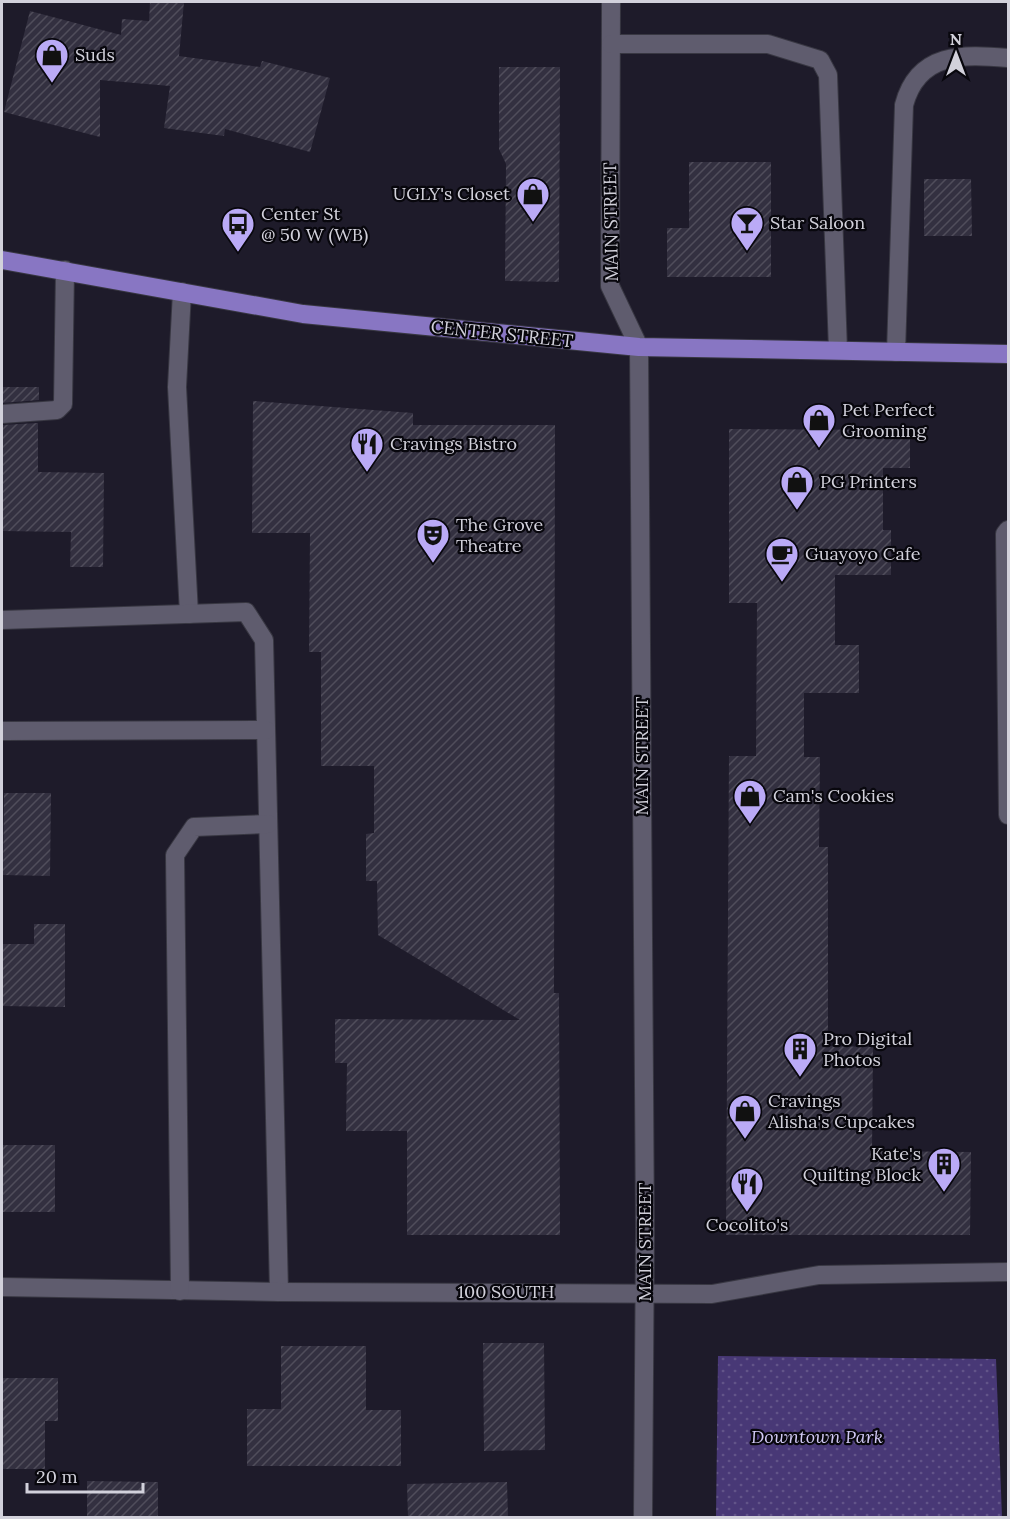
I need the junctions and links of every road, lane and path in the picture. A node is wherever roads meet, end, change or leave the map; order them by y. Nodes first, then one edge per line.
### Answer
1 (611, 2) edge
2 (611, 44) junction
3 (1008, 58) edge
4 (2, 260) edge
5 (65, 270) junction
6 (182, 292) junction
7 (639, 347) junction
8 (838, 350) junction
9 (896, 352) junction
10 (1008, 354) edge
11 (2, 414) edge
12 (1008, 530) edge
13 (189, 614) junction
14 (2, 621) edge
15 (266, 730) junction
16 (2, 731) edge
17 (1008, 815) edge
18 (268, 824) junction
19 (1008, 1272) edge
20 (2, 1287) edge
21 (180, 1291) junction
22 (279, 1292) junction
23 (645, 1292) junction
24 (643, 1518) edge

1 - 2 street, MAIN STREET
2 - 7 street, MAIN STREET
2 - 8 street
3 - 9 street
4 - 5 main road, CENTER STREET
5 - 6 main road, CENTER STREET
5 - 11 street
6 - 7 main road, CENTER STREET
6 - 13 street
7 - 8 main road, CENTER STREET
7 - 23 street, MAIN STREET
8 - 9 main road, CENTER STREET
9 - 10 main road, CENTER STREET
12 - 17 street
13 - 14 street
13 - 15 street
15 - 16 street
15 - 18 street
18 - 21 street
18 - 22 street
19 - 23 street, 100 SOUTH
20 - 21 street, 100 SOUTH
21 - 22 street, 100 SOUTH
22 - 23 street, 100 SOUTH
23 - 24 street, MAIN STREET

